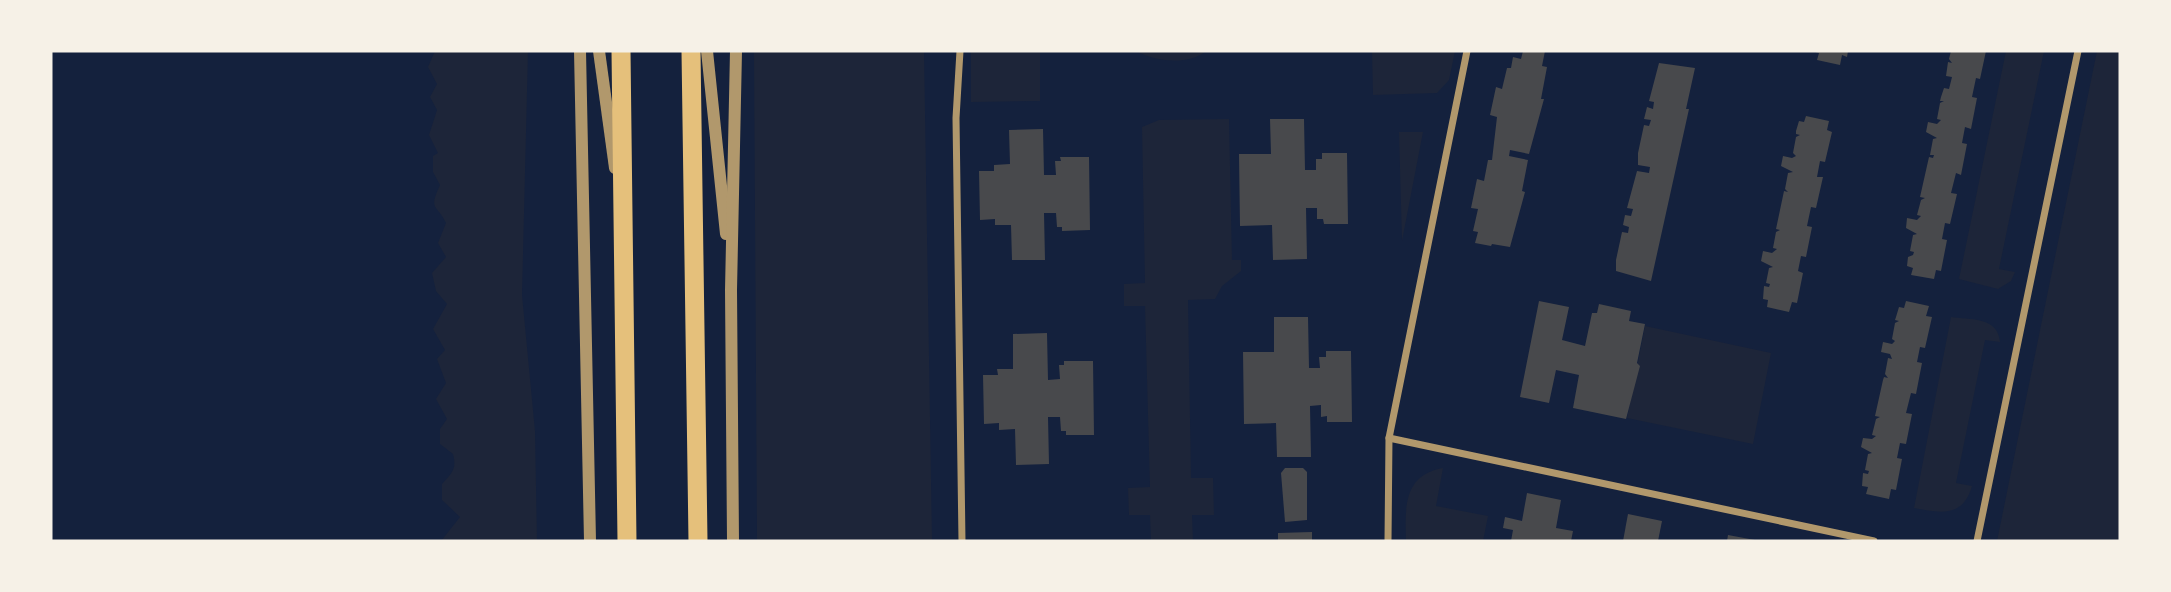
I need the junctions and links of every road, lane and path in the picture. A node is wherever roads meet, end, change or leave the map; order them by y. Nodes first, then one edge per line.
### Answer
1 (580, 51) edge
2 (599, 51) edge
3 (621, 51) edge
4 (691, 51) edge
5 (707, 51) edge
6 (736, 51) edge
7 (960, 51) edge
8 (1467, 51) edge
9 (2078, 51) edge
10 (623, 232) junction
11 (731, 290) junction
12 (1389, 438) junction
13 (733, 466) junction
14 (590, 541) edge
15 (627, 541) edge
16 (698, 541) edge
17 (727, 541) edge
18 (733, 541) edge
19 (962, 541) edge
20 (1388, 541) edge
21 (1874, 541) edge
22 (1977, 541) edge

1 - 14 street
2 - 10 street
3 - 10 highway
4 - 16 highway
5 - 11 street
6 - 11 street
7 - 19 street
8 - 12 street
9 - 22 street
10 - 15 highway
11 - 13 street
12 - 20 street
12 - 21 street
13 - 17 street
13 - 18 street

